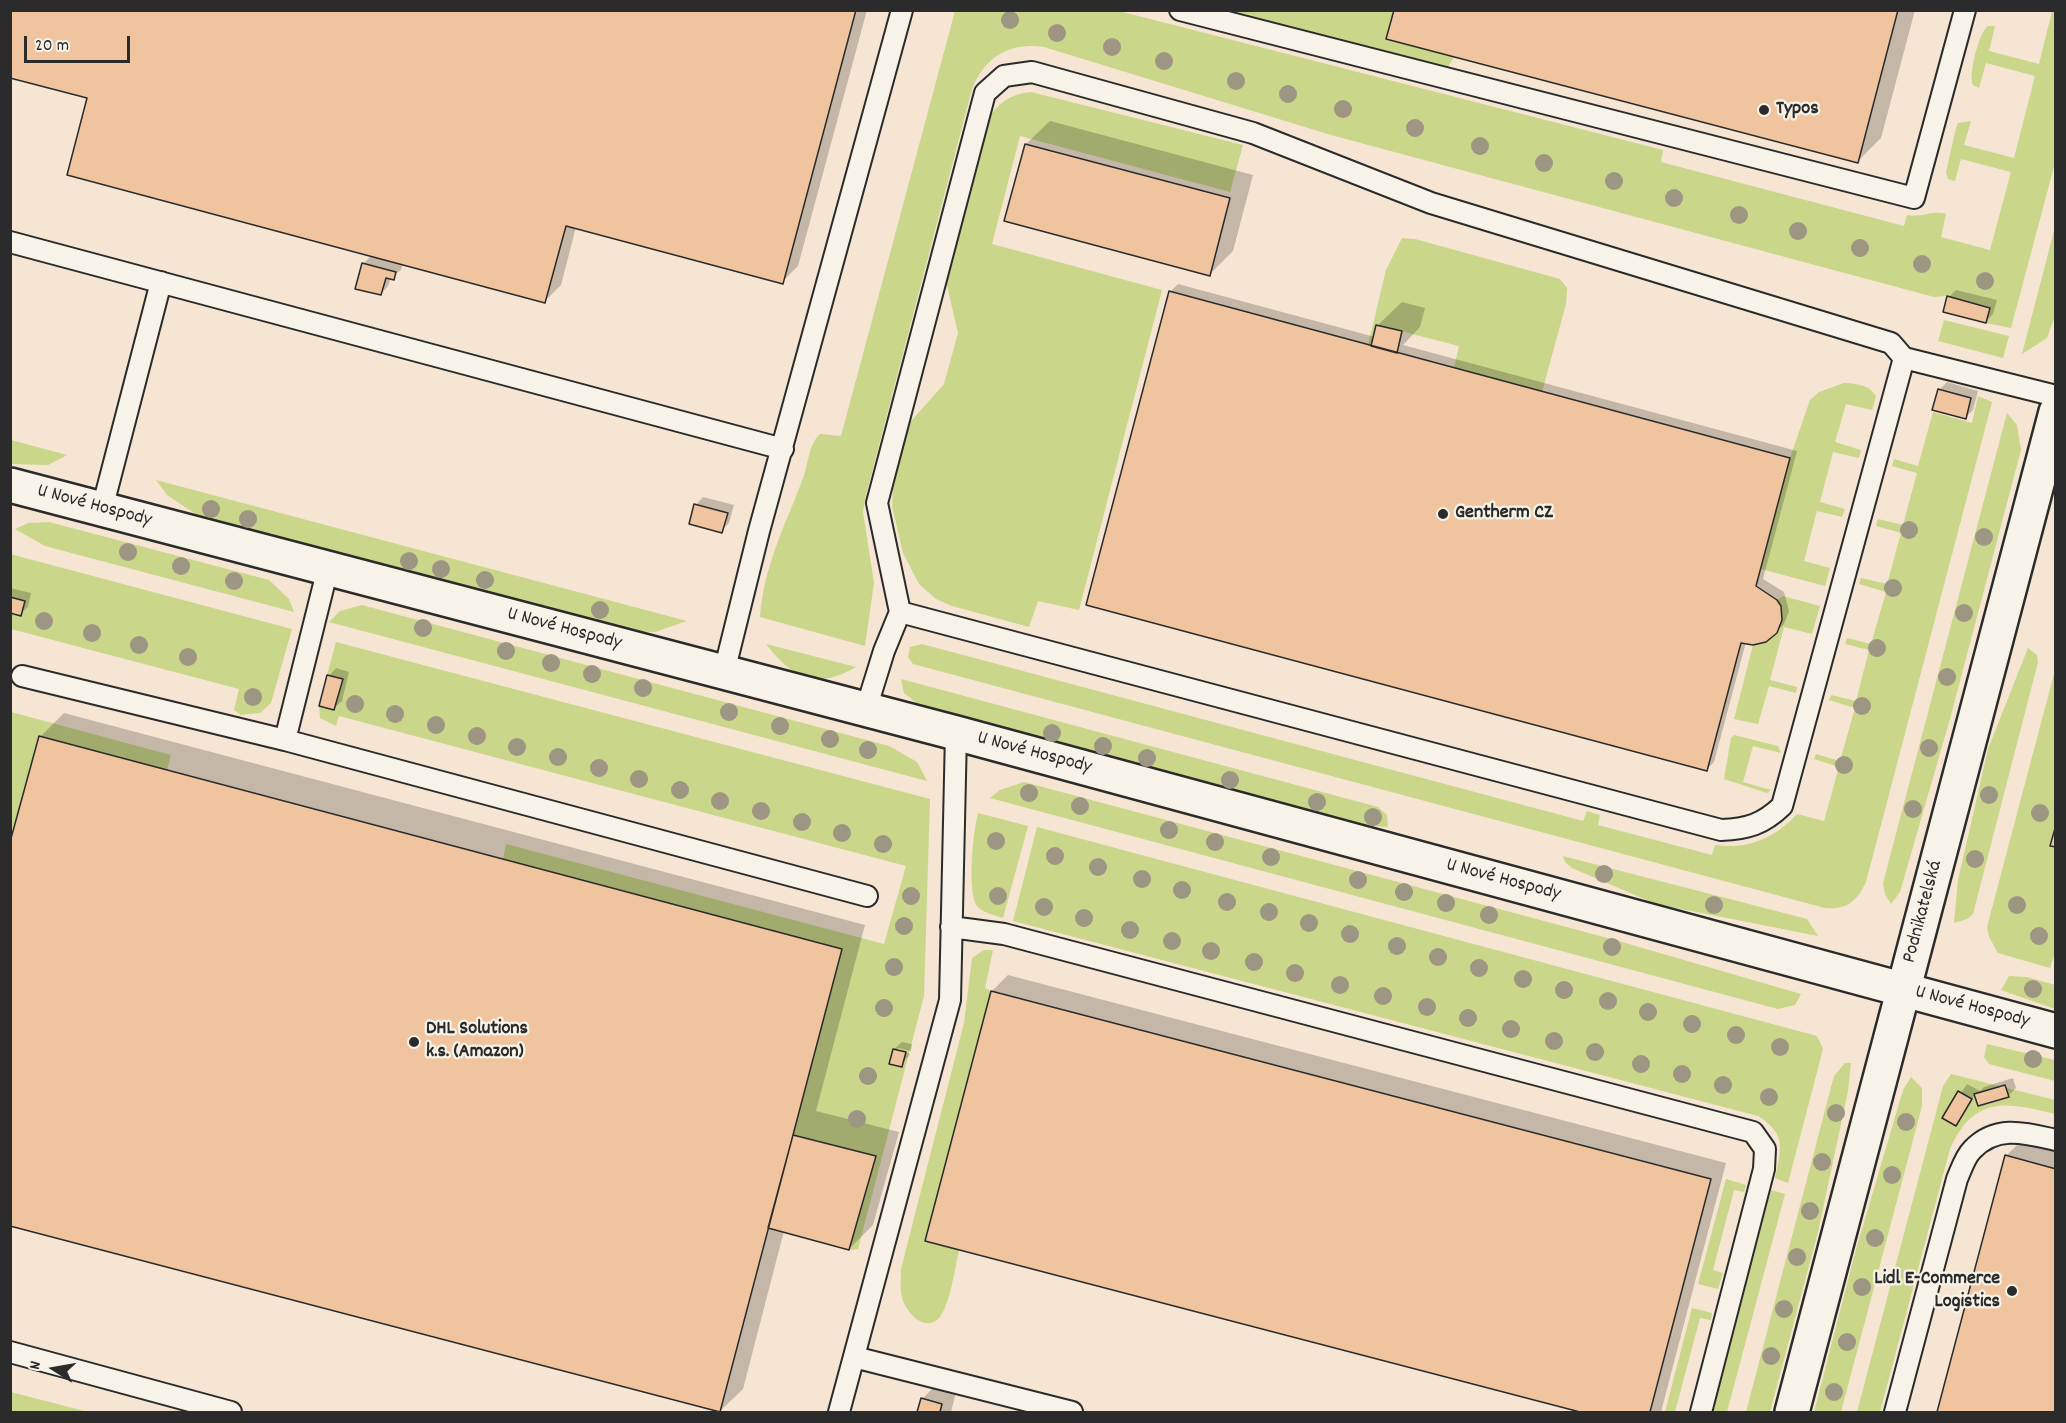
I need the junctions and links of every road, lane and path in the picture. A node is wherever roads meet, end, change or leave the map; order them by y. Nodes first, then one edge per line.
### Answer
1 (902, 10) edge
2 (1179, 10) edge
3 (1965, 10) edge
4 (10, 242) edge
5 (161, 282) junction
6 (1904, 358) junction
7 (2055, 396) edge
8 (2055, 412) edge
9 (783, 449) junction
10 (10, 485) edge
11 (102, 509) junction
12 (328, 568) junction
13 (900, 612) junction
14 (724, 672) junction
15 (22, 676) dead end
16 (866, 709) junction
17 (956, 733) junction
18 (285, 740) junction
19 (867, 896) dead end
20 (951, 927) junction
21 (1904, 989) junction
22 (2055, 1030) edge
23 (2055, 1140) edge
24 (10, 1352) edge
25 (854, 1357) junction
26 (231, 1413) edge
27 (839, 1413) edge
28 (1072, 1413) edge
29 (1701, 1413) edge
30 (1792, 1413) edge
31 (1895, 1413) edge

1 - 9 lane
2 - 3 lane
4 - 5 lane
5 - 9 lane
5 - 11 lane
6 - 7 lane
6 - 13 lane
6 - 13 lane
8 - 21 street, Podnikatelská
9 - 14 lane
10 - 11 street, U Nové Hospody
11 - 12 street, U Nové Hospody
12 - 14 street, U Nové Hospody
12 - 18 lane
13 - 16 lane
14 - 16 street, U Nové Hospody
15 - 18 lane
16 - 17 street, U Nové Hospody
17 - 20 lane
17 - 21 street, U Nové Hospody
18 - 19 lane
20 - 25 lane
20 - 29 lane
21 - 22 street, U Nové Hospody
21 - 30 street, Podnikatelská
23 - 31 lane
24 - 26 lane
25 - 27 lane
25 - 28 lane

